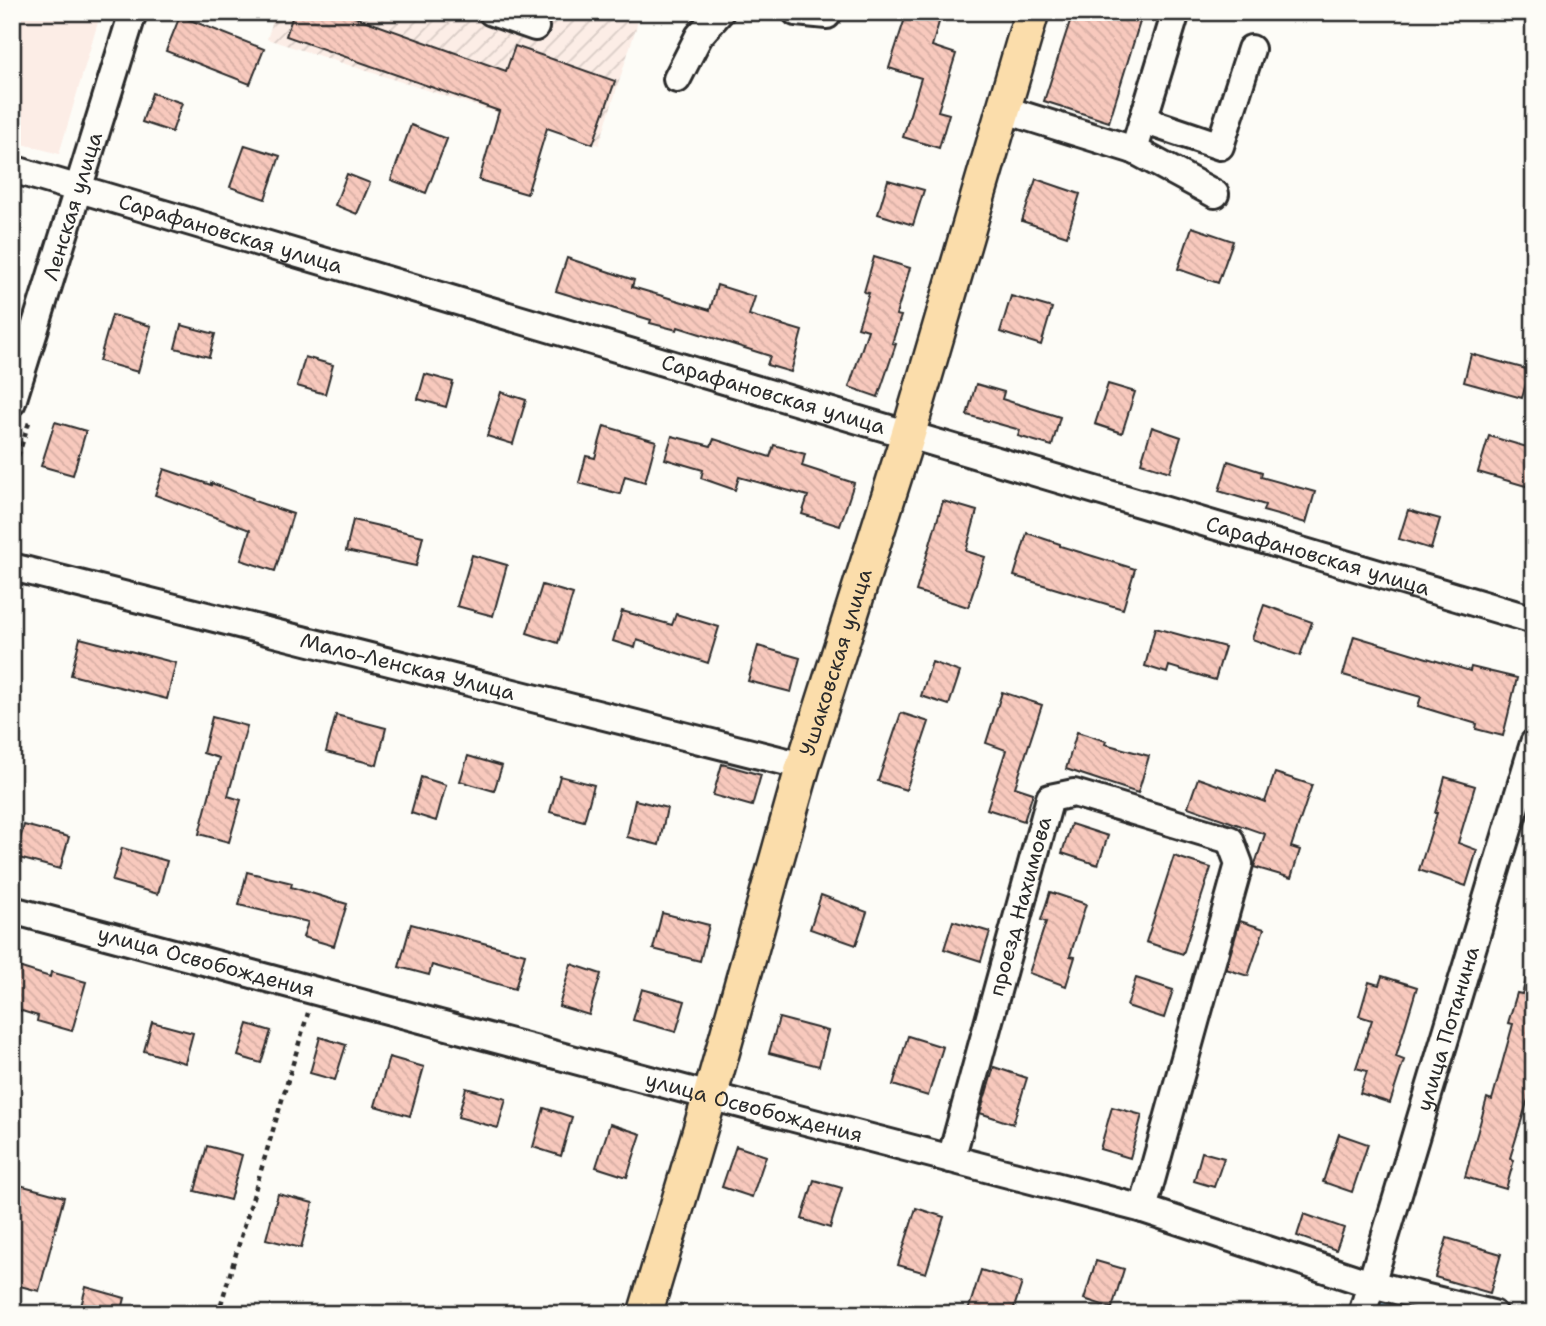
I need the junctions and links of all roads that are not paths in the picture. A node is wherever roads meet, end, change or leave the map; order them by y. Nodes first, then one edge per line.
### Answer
1 (133, 12) edge
2 (492, 12) edge
3 (720, 12) edge
4 (796, 12) edge
5 (828, 12) edge
6 (1032, 12) edge
7 (1177, 12) edge
8 (535, 27) dead end
9 (1251, 49) dead end
10 (677, 79) dead end
11 (1002, 109) junction
12 (1143, 120) junction
13 (1134, 150) junction
14 (12, 169) edge
15 (77, 187) junction
16 (1215, 194) dead end
17 (12, 402) edge
18 (908, 435) junction
19 (12, 567) edge
20 (1534, 620) edge
21 (1534, 743) edge
22 (803, 766) junction
23 (12, 910) edge
24 (710, 1096) junction
25 (951, 1159) junction
26 (1143, 1209) junction
27 (1371, 1284) junction
28 (645, 1314) edge
29 (1362, 1314) edge
30 (1493, 1314) edge

1 - 15 street, Ленская улица
2 - 8 street
3 - 10 street
4 - 5 street
6 - 11 main road, Ушаковская улица
7 - 12 street
9 - 12 street
11 - 13 street
11 - 18 main road, Ушаковская улица
12 - 13 street
13 - 16 street
14 - 15 street, Сарафановская улица
15 - 17 street, Ленская улица
15 - 18 street, Сарафановская улица
18 - 20 street, Сарафановская улица
18 - 22 main road, Ушаковская улица
19 - 22 street, Мало-Ленская Улица
21 - 27 street, улица Потанина
22 - 24 main road, Ушаковская улица
23 - 24 street, улица Освобождения
24 - 25 street, улица Освобождения
24 - 28 main road, Ушаковская улица
25 - 26 street, улица Освобождения
25 - 26 street, проезд Нахимова
26 - 27 street, улица Освобождения
27 - 29 street, улица Потанина
27 - 30 street, улица Освобождения

